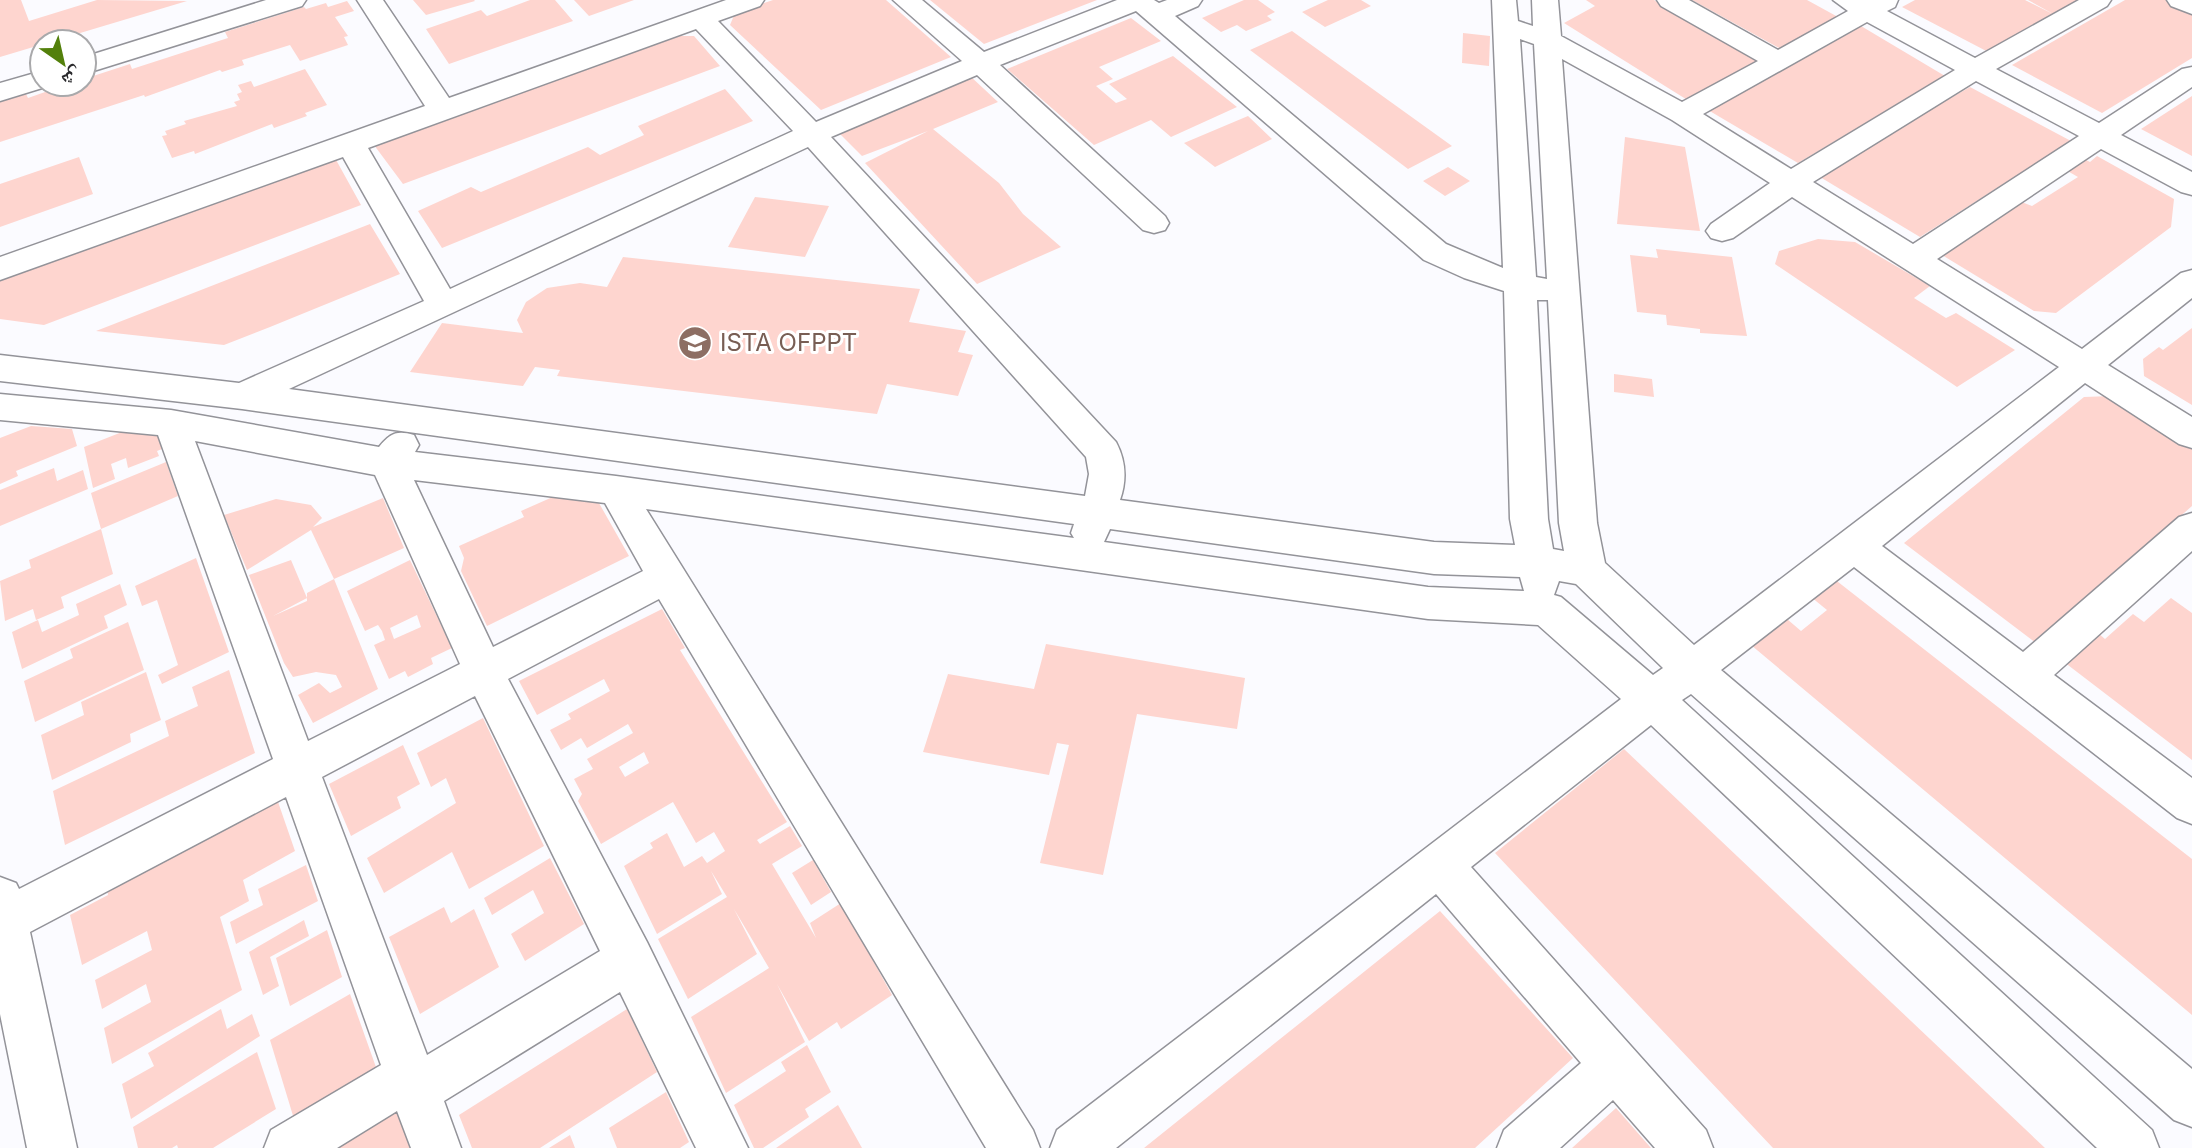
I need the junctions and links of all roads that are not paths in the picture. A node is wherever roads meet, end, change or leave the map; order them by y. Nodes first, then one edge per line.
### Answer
1 (293, 0) edge
2 (370, 0) edge
3 (751, 0) edge
4 (906, 0) edge
5 (1189, 0) edge
6 (1545, 0) edge
7 (1670, 0) edge
8 (2098, 0) edge
9 (2180, 0) edge
10 (1867, 4) edge
11 (1144, 5) edge
12 (2192, 6) edge
13 (1504, 12) edge
14 (700, 18) junction
15 (1546, 39) junction
16 (1778, 61) junction
17 (98, 62) edge
18 (981, 63) junction
19 (1976, 69) junction
20 (2192, 75) edge
21 (28, 83) edge
22 (0, 92) edge
23 (442, 110) junction
24 (1682, 114) junction
25 (812, 134) junction
26 (2101, 137) junction
27 (351, 144) junction
28 (1792, 182) junction
29 (2192, 185) edge
30 (1154, 223) dead end
31 (1722, 231) dead end
32 (1914, 259) junction
33 (0, 269) edge
34 (2192, 281) edge
35 (1520, 285) junction
36 (1563, 294) junction
37 (443, 306) junction
38 (2086, 366) junction
39 (0, 368) edge
40 (242, 397) junction
41 (0, 408) edge
42 (418, 421) junction
43 (171, 423) junction
44 (2192, 434) edge
45 (388, 463) junction
46 (616, 490) junction
47 (1096, 510) junction
48 (2192, 528) edge
49 (1854, 546) junction
50 (1084, 555) junction
51 (1535, 562) junction
52 (1587, 570) junction
53 (666, 577) junction
54 (1547, 609) junction
55 (1692, 670) junction
56 (484, 672) junction
57 (2024, 676) junction
58 (1651, 700) junction
59 (298, 768) junction
60 (2192, 804) edge
61 (1439, 864) junction
62 (2, 912) edge
63 (629, 959) junction
64 (1615, 1066) junction
65 (412, 1084) junction
66 (2192, 1102) edge
67 (52, 1148) edge
68 (289, 1148) edge
69 (436, 1148) edge
70 (723, 1148) edge
71 (1015, 1148) edge
72 (1074, 1148) edge
73 (1522, 1148) edge
74 (1688, 1148) edge
75 (2134, 1148) edge

1 - 17 street
2 - 23 street
3 - 14 street
4 - 18 street
5 - 11 street
6 - 15 street
7 - 16 street
8 - 19 street
9 - 12 street
10 - 16 street
10 - 19 street
11 - 18 street
11 - 35 street
13 - 15 street
13 - 35 street
14 - 23 street
14 - 25 street
15 - 24 street
15 - 36 street
16 - 24 street
18 - 25 street
18 - 30 street
19 - 26 street
19 - 28 street
20 - 26 street
21 - 22 street
23 - 27 street
24 - 28 street
25 - 37 street
25 - 47 street
26 - 29 street
26 - 32 street
27 - 33 street
27 - 37 street
28 - 31 street
28 - 32 street
32 - 38 street
34 - 38 street
35 - 36 street
35 - 51 street
36 - 52 street
37 - 40 street
38 - 44 street
38 - 49 street
39 - 40 street
40 - 42 street
41 - 43 street
42 - 45 street
42 - 47 street
43 - 45 street
43 - 59 street
45 - 46 street
45 - 56 street
46 - 50 street
46 - 53 street
47 - 50 street
47 - 51 street
48 - 57 street
49 - 55 street
49 - 57 street
50 - 54 street
51 - 52 street
51 - 54 street
52 - 54 street
52 - 55 street
53 - 56 street
53 - 71 street
54 - 58 street
55 - 58 street
55 - 66 street
56 - 59 street
56 - 63 street
57 - 60 street
58 - 61 street
58 - 75 street
59 - 62 street
59 - 65 street
61 - 64 street
61 - 72 street
62 - 67 street
63 - 65 street
63 - 70 street
64 - 73 street
64 - 74 street
65 - 68 street
65 - 69 street

